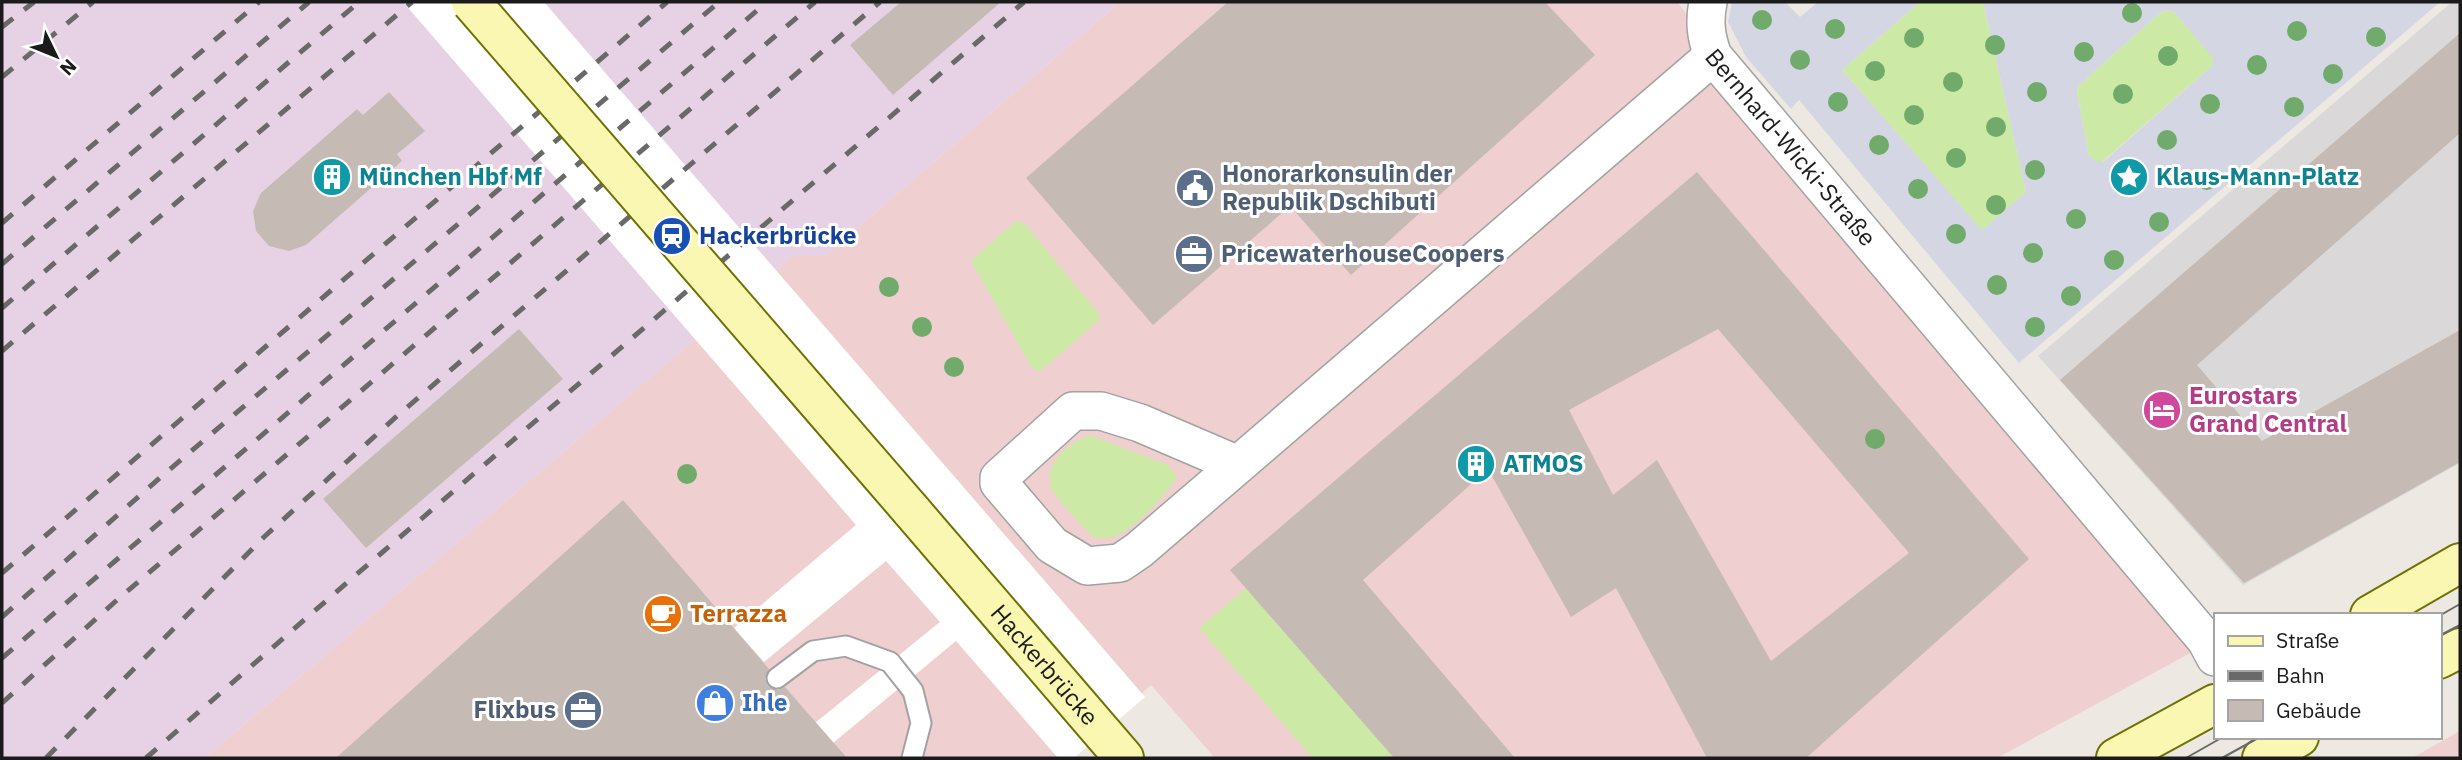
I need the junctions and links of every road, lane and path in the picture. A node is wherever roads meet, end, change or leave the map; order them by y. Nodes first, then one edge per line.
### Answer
1 (471, 2) edge
2 (1708, 2) edge
3 (1713, 57) junction
4 (1238, 465) junction
5 (2460, 563) edge
6 (2373, 613) edge
7 (2460, 648) edge
8 (2214, 655) edge
9 (2441, 658) edge
10 (777, 678) dead end
11 (2214, 705) edge
12 (2302, 745) edge
13 (1114, 746) edge
14 (910, 757) edge
15 (2116, 758) edge
16 (2262, 758) edge

1 - 13 street, Hackerbrücke, bridge
2 - 3 street
3 - 4 street, Bernhard-Wicki-Straße
3 - 8 street, Bernhard-Wicki-Straße
4 - 4 street, Bernhard-Wicki-Straße
5 - 6 street
7 - 9 street
10 - 14 lane
11 - 15 street
12 - 16 street

